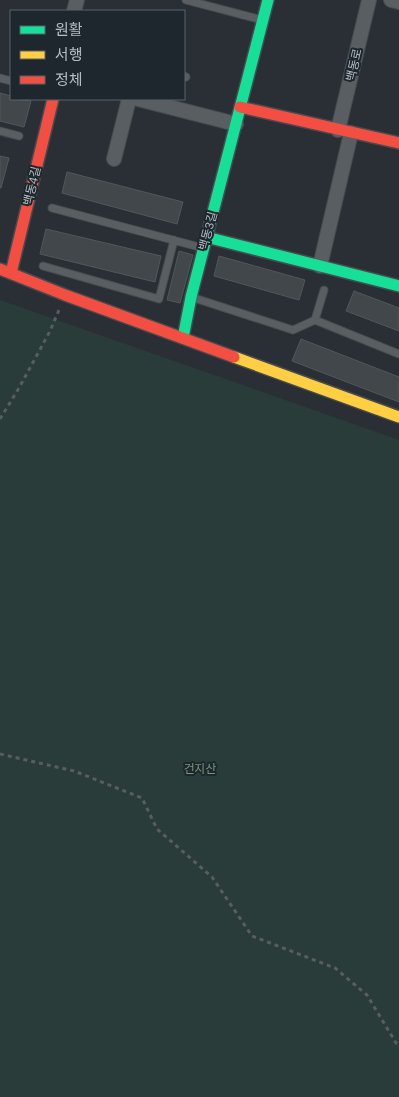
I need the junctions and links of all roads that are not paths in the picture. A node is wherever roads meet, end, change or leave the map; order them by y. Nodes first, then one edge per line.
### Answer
1 (186, 0) edge
2 (268, 0) edge
3 (369, 0) edge
4 (391, 0) edge
5 (399, 2) edge
6 (262, 20) junction
7 (53, 100) edge
8 (130, 100) edge
9 (142, 100) edge
10 (240, 107) junction
11 (236, 124) junction
12 (0, 131) edge
13 (345, 132) junction
14 (19, 136) dead end
15 (399, 143) edge
16 (114, 159) dead end
17 (52, 208) dead end
18 (174, 240) junction
19 (205, 243) junction
20 (43, 266) dead end
21 (320, 266) junction
22 (0, 269) edge
23 (11, 273) junction
24 (398, 283) edge
25 (324, 290) dead end
26 (192, 297) junction
27 (315, 320) junction
28 (184, 338) junction
29 (399, 354) edge
30 (399, 417) edge

1 - 6 lane
2 - 6 street, 백동3길
3 - 13 street, 백동로
4 - 5 street
6 - 10 street, 백동3길
7 - 23 street, 백동4길
8 - 16 street
9 - 11 street
10 - 11 street, 백동3길
10 - 13 street
11 - 19 street, 백동3길
12 - 14 lane
13 - 15 street
13 - 21 street
17 - 18 lane
18 - 19 lane
18 - 20 lane
19 - 21 street
19 - 26 street, 백동3길
21 - 24 street
22 - 23 street
23 - 28 street
25 - 27 lane
26 - 27 lane
26 - 28 street, 백동3길
27 - 29 lane
28 - 30 street

